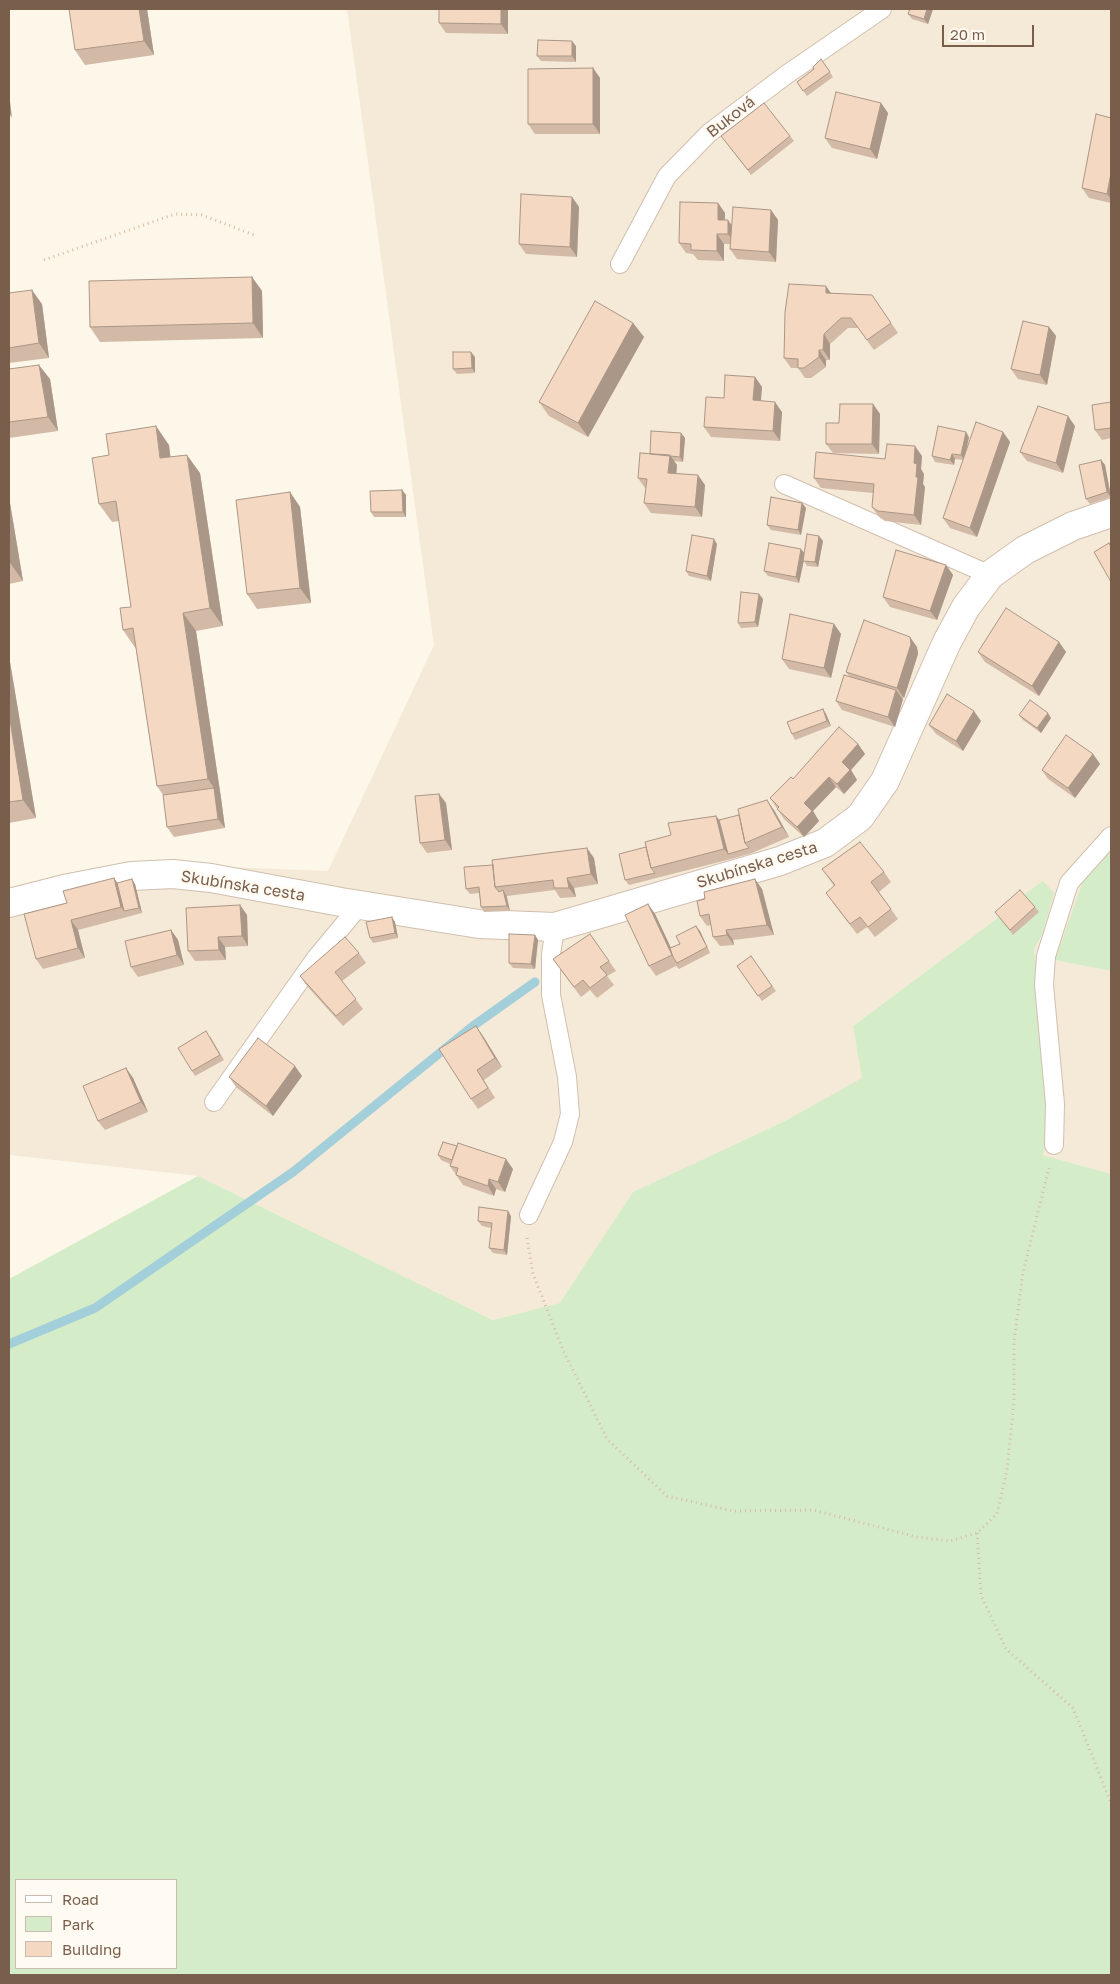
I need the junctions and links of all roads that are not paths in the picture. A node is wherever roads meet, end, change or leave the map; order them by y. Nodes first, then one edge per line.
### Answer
1 (882, 9) edge
2 (620, 264) dead end
3 (784, 484) dead end
4 (1111, 513) edge
5 (990, 575) junction
6 (1111, 836) edge
7 (9, 902) edge
8 (360, 905) junction
9 (554, 927) junction
10 (214, 1102) dead end
11 (1054, 1145) road end
12 (529, 1215) road end

1 - 2 lane, Buková
3 - 5 lane
4 - 5 street, Skubínska cesta
5 - 9 street, Skubínska cesta
6 - 11 lane
7 - 8 street, Skubínska cesta
8 - 9 street, Skubínska cesta
8 - 10 lane
9 - 12 lane

